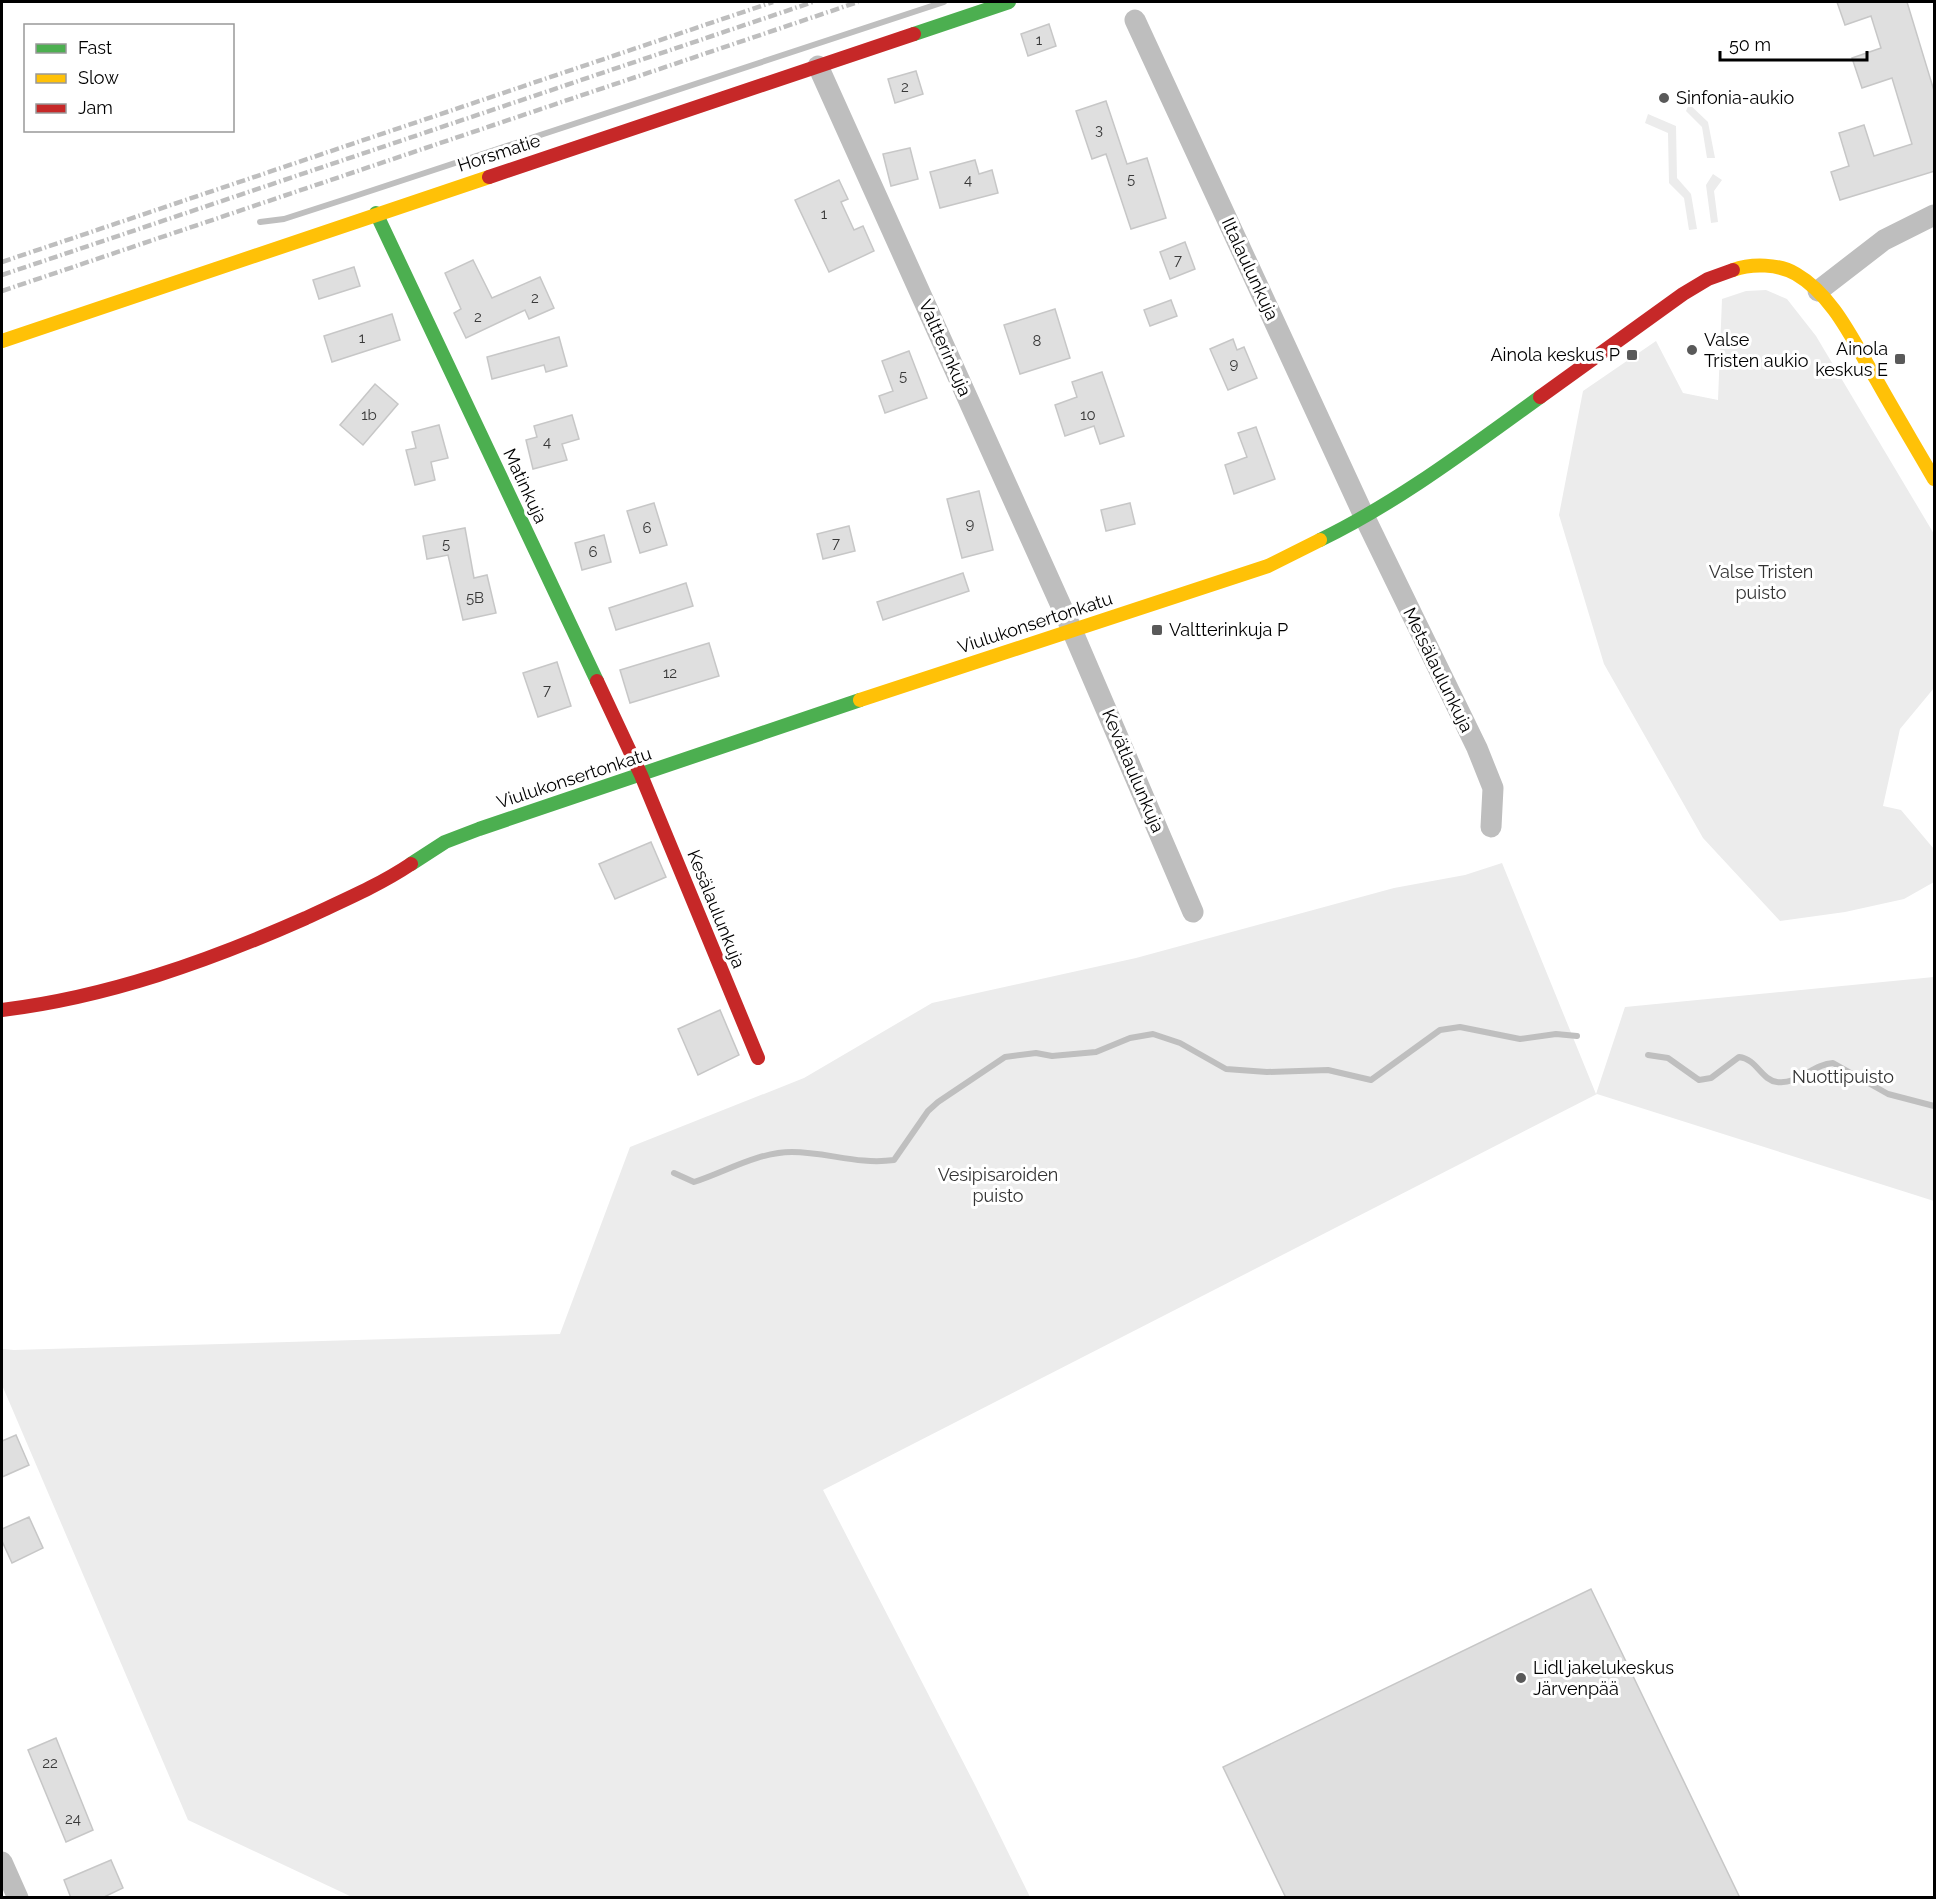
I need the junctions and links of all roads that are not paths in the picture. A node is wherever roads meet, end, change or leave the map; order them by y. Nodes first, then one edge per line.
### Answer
1 (1009, 2) edge
2 (1135, 20) dead end
3 (818, 66) junction
4 (376, 213) junction
5 (1935, 215) edge
6 (1818, 291) junction
7 (2, 340) edge
8 (1935, 479) edge
9 (1365, 518) junction
10 (1072, 630) junction
11 (641, 775) junction
12 (1491, 826) dead end
13 (1193, 912) dead end
14 (2, 1010) edge
15 (758, 1058) dead end
16 (2, 1862) edge
17 (18, 1898) edge

1 - 3 street, Horsmatie
2 - 9 street, Iltalaulunkuja
3 - 4 street, Horsmatie
3 - 10 street, Valtterinkuja
4 - 7 street, Horsmatie
4 - 11 street, Matinkuja
5 - 6 street
6 - 8 street, Viulukonsertonkatu
6 - 9 street, Viulukonsertonkatu
9 - 10 street, Viulukonsertonkatu
9 - 12 street, Metsälaulunkuja
10 - 11 street, Viulukonsertonkatu
10 - 13 street, Kevätlaulunkuja
11 - 14 street, Viulukonsertonkatu
11 - 15 street, Kesälaulunkuja
16 - 17 street

